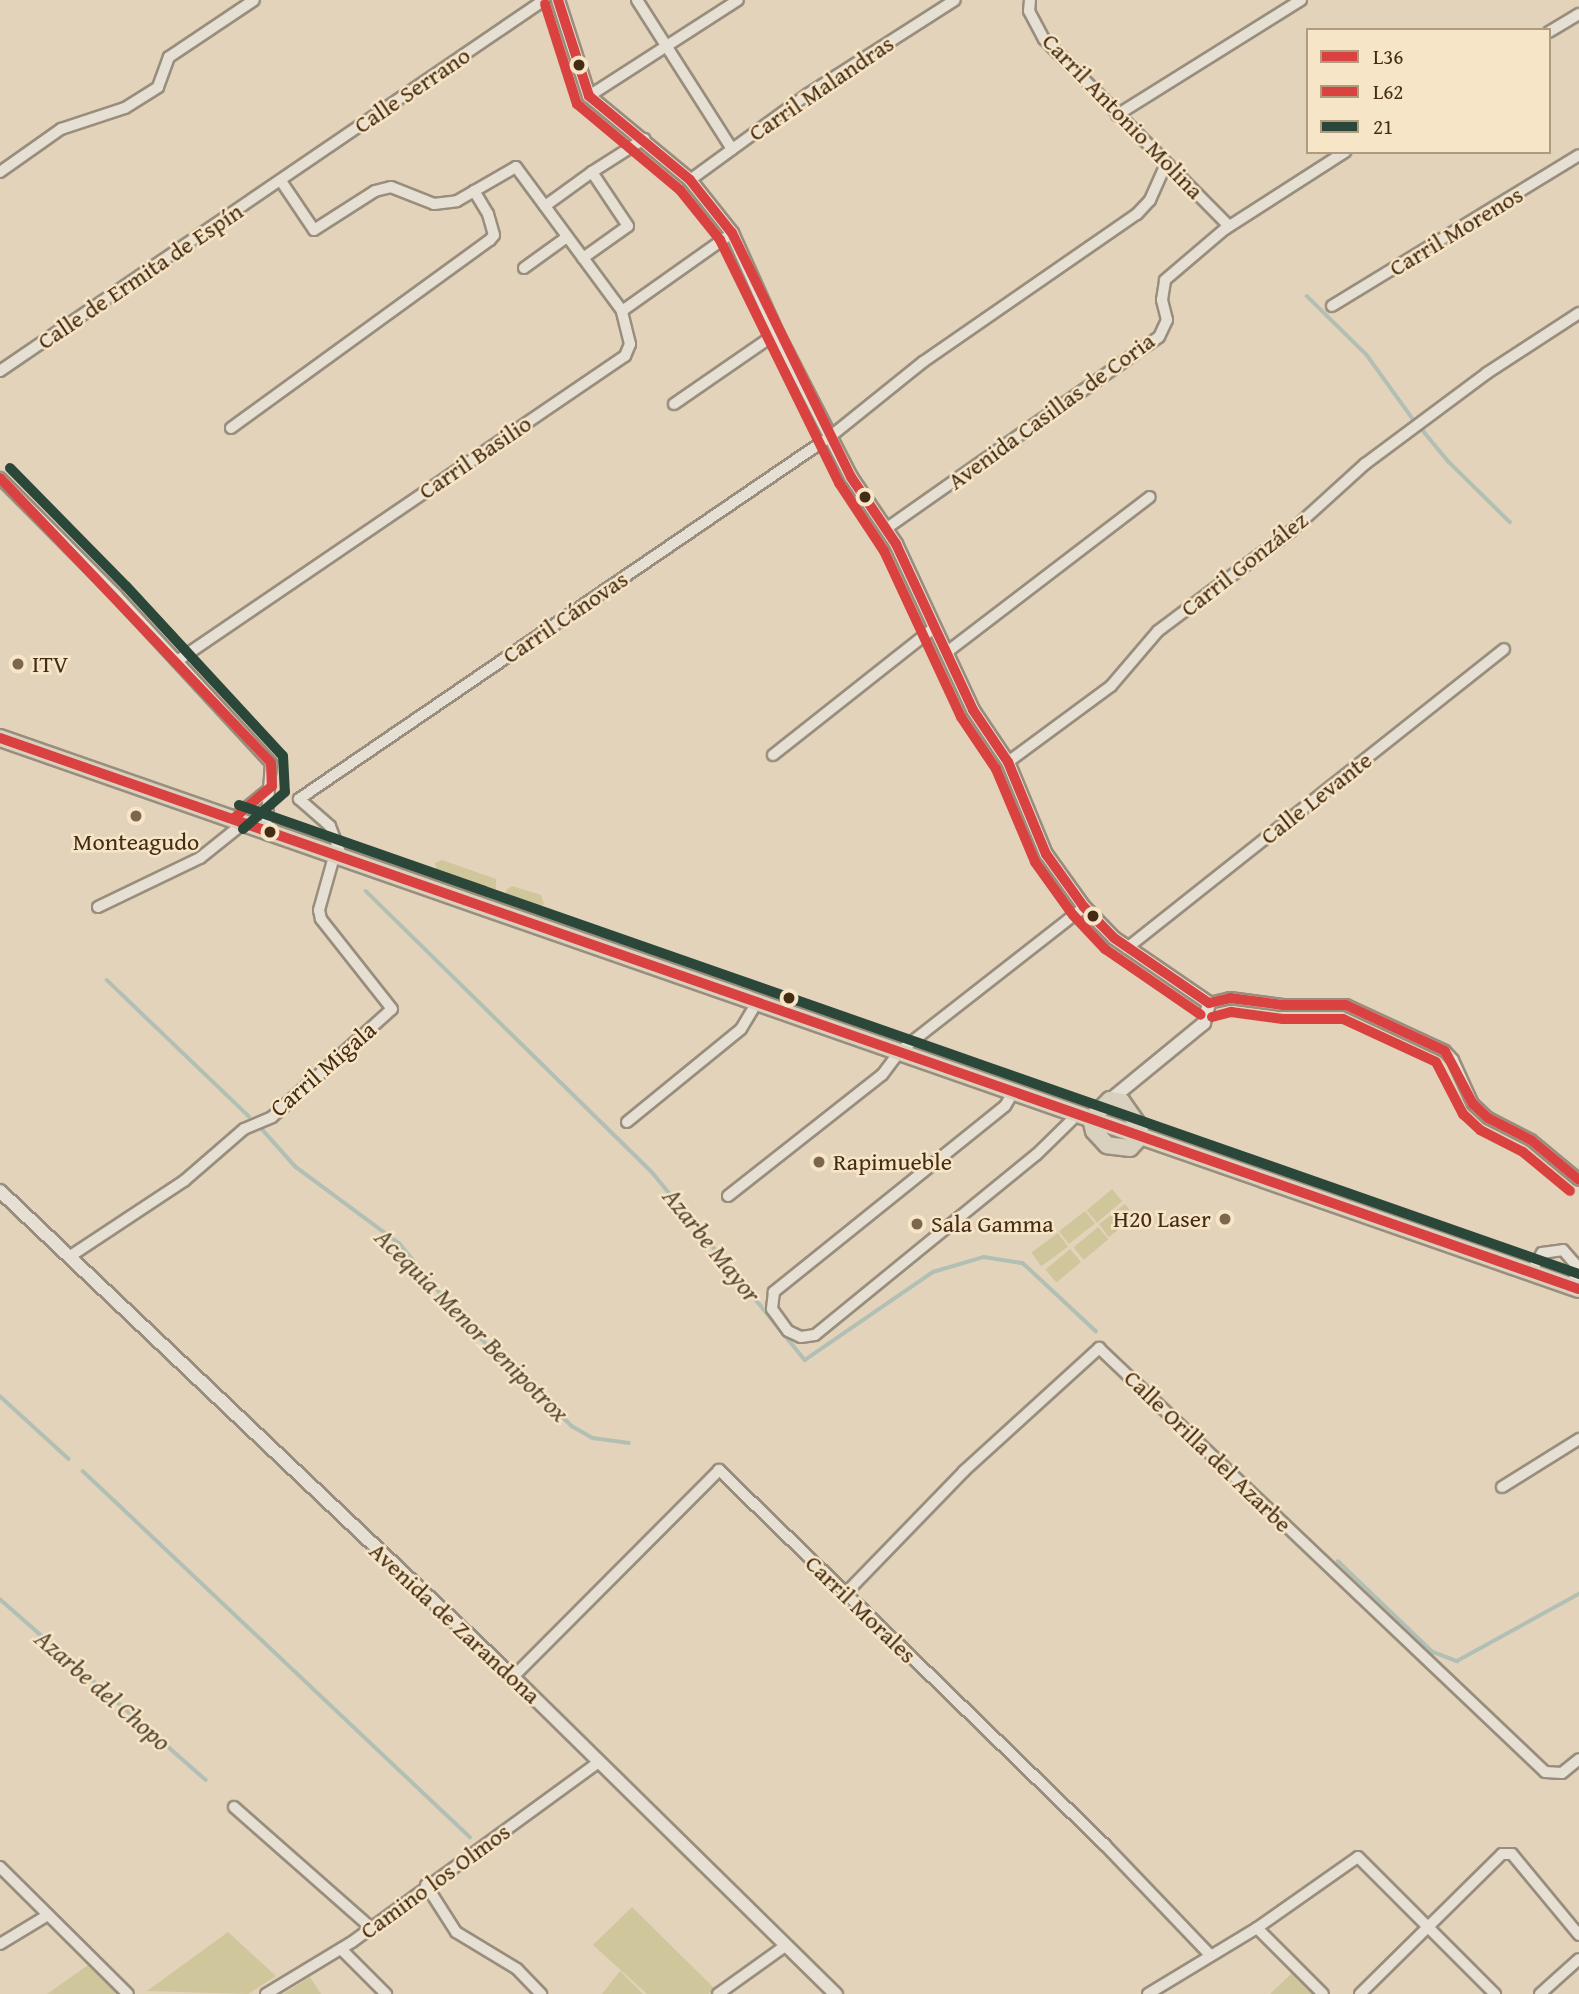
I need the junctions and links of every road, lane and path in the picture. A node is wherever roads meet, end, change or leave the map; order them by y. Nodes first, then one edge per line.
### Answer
1 (254, 0) edge
2 (544, 0) edge
3 (558, 0) edge
4 (637, 0) edge
5 (738, 0) edge
6 (955, 0) edge
7 (1301, 0) edge
8 (1032, 1) edge
9 (1579, 14) edge
10 (1551, 31) edge
11 (668, 49) junction
12 (589, 96) junction
13 (1117, 115) junction
14 (644, 139) junction
15 (732, 149) junction
16 (1342, 154) edge
17 (1579, 155) edge
18 (1166, 164) junction
19 (0, 172) edge
20 (592, 172) junction
21 (281, 180) junction
22 (690, 180) junction
23 (474, 191) junction
24 (544, 206) junction
25 (1229, 226) junction
26 (732, 233) junction
27 (567, 237) junction
28 (583, 258) junction
29 (524, 268) dead end
30 (1332, 306) dead end
31 (622, 311) junction
32 (1579, 313) edge
33 (776, 333) junction
34 (0, 371) edge
35 (674, 404) dead end
36 (231, 428) dead end
37 (831, 436) junction
38 (0, 478) edge
39 (1150, 497) dead end
40 (887, 528) junction
41 (935, 627) junction
42 (1504, 649) dead end
43 (947, 652) junction
44 (177, 661) junction
45 (0, 738) edge
46 (773, 755) dead end
47 (1008, 762) junction
48 (272, 786) junction
49 (240, 820) junction
50 (266, 829) junction
51 (338, 854) junction
52 (98, 907) dead end
53 (1084, 907) junction
54 (1127, 948) junction
55 (757, 1002) junction
56 (1209, 1003) junction
57 (900, 1051) junction
58 (1128, 1085) junction
59 (1014, 1091) junction
60 (1110, 1100) junction
61 (1130, 1110) junction
62 (1084, 1116) junction
63 (627, 1122) dead end
64 (1141, 1136) junction
65 (1579, 1180) edge
66 (0, 1191) edge
67 (728, 1196) dead end
68 (69, 1257) junction
69 (1577, 1258) edge
70 (1531, 1272) junction
71 (1576, 1288) edge
72 (1579, 1439) edge
73 (1502, 1487) dead end
74 (845, 1594) junction
75 (513, 1677) junction
76 (1579, 1759) edge
77 (599, 1762) junction
78 (234, 1807) dead end
79 (0, 1867) edge
80 (426, 1885) junction
81 (48, 1915) junction
82 (369, 1926) junction
83 (1257, 1928) junction
84 (1428, 1930) junction
85 (1579, 1935) edge
86 (0, 1944) edge
87 (785, 1946) junction
88 (341, 1949) junction
89 (1210, 1955) junction
90 (1579, 1959) edge
91 (128, 1994) edge
92 (266, 1994) edge
93 (386, 1994) edge
94 (541, 1994) edge
95 (718, 1994) edge
96 (836, 1994) edge
97 (1148, 1994) edge
98 (1323, 1994) edge
99 (1360, 1994) edge
100 (1495, 1994) edge
101 (1540, 1994) edge

1 - 19 street
2 - 21 street, Calle Serrano
3 - 12 street
4 - 11 street
5 - 11 street
6 - 15 street, Carril Malandras
7 - 13 street
8 - 13 street, Carril Antonio Molina
9 - 10 street
11 - 12 street
11 - 15 street
12 - 14 street
13 - 18 street, Carril Antonio Molina
14 - 20 street
14 - 22 street
15 - 22 street, Carril Malandras
16 - 25 street, Avenida Casillas de Coria
17 - 30 street, Carril Morenos
18 - 25 street, Carril Antonio Molina
18 - 37 street, Carril Cánovas
20 - 24 street
20 - 28 street
21 - 23 street
21 - 34 street, Calle de Ermita de Espín
22 - 26 street
23 - 24 street
23 - 36 street
24 - 27 street
25 - 40 street, Avenida Casillas de Coria
26 - 31 street
26 - 33 street
27 - 28 street
27 - 29 street
28 - 31 street
31 - 44 street, Carril Basilio
32 - 47 street, Carril González
33 - 35 street
33 - 37 street
37 - 40 street
37 - 51 street, Carril Cánovas
38 - 44 street
39 - 43 street
40 - 41 street
41 - 43 street
41 - 46 street
42 - 54 street, Calle Levante
43 - 47 street
44 - 48 street
45 - 49 main road
47 - 53 street
48 - 49 street
48 - 50 street
49 - 50 main road
49 - 52 street
50 - 51 main road
51 - 55 main road
51 - 68 street, Carril Migala
53 - 54 street
53 - 57 street
54 - 56 street
55 - 57 main road
55 - 63 street
56 - 58 street
56 - 65 street
57 - 59 main road
57 - 67 street
58 - 60 street
58 - 61 street
59 - 62 main road
59 - 62 street
60 - 61 main road
60 - 62 main road
61 - 64 main road
62 - 64 main road
64 - 70 main road
66 - 68 street, Avenida de Zarandona
68 - 75 street, Avenida de Zarandona
69 - 70 street
69 - 71 street
70 - 71 main road
72 - 73 street
74 - 75 street, Carril Morales
74 - 76 street, Calle Orilla del Azarbe
74 - 89 street, Carril Morales
75 - 77 street, Avenida de Zarandona
77 - 80 street, Camino los Olmos
77 - 87 street, Avenida de Zarandona
78 - 82 street
79 - 81 street
80 - 82 street, Camino los Olmos
80 - 94 street
81 - 86 street
81 - 91 street
82 - 88 street, Camino los Olmos
83 - 84 street
83 - 89 street
83 - 98 street
84 - 85 street
84 - 99 street
84 - 100 street
87 - 95 street
87 - 96 street, Avenida de Zarandona
88 - 92 street, Camino los Olmos
88 - 93 street
89 - 97 street
90 - 101 street

